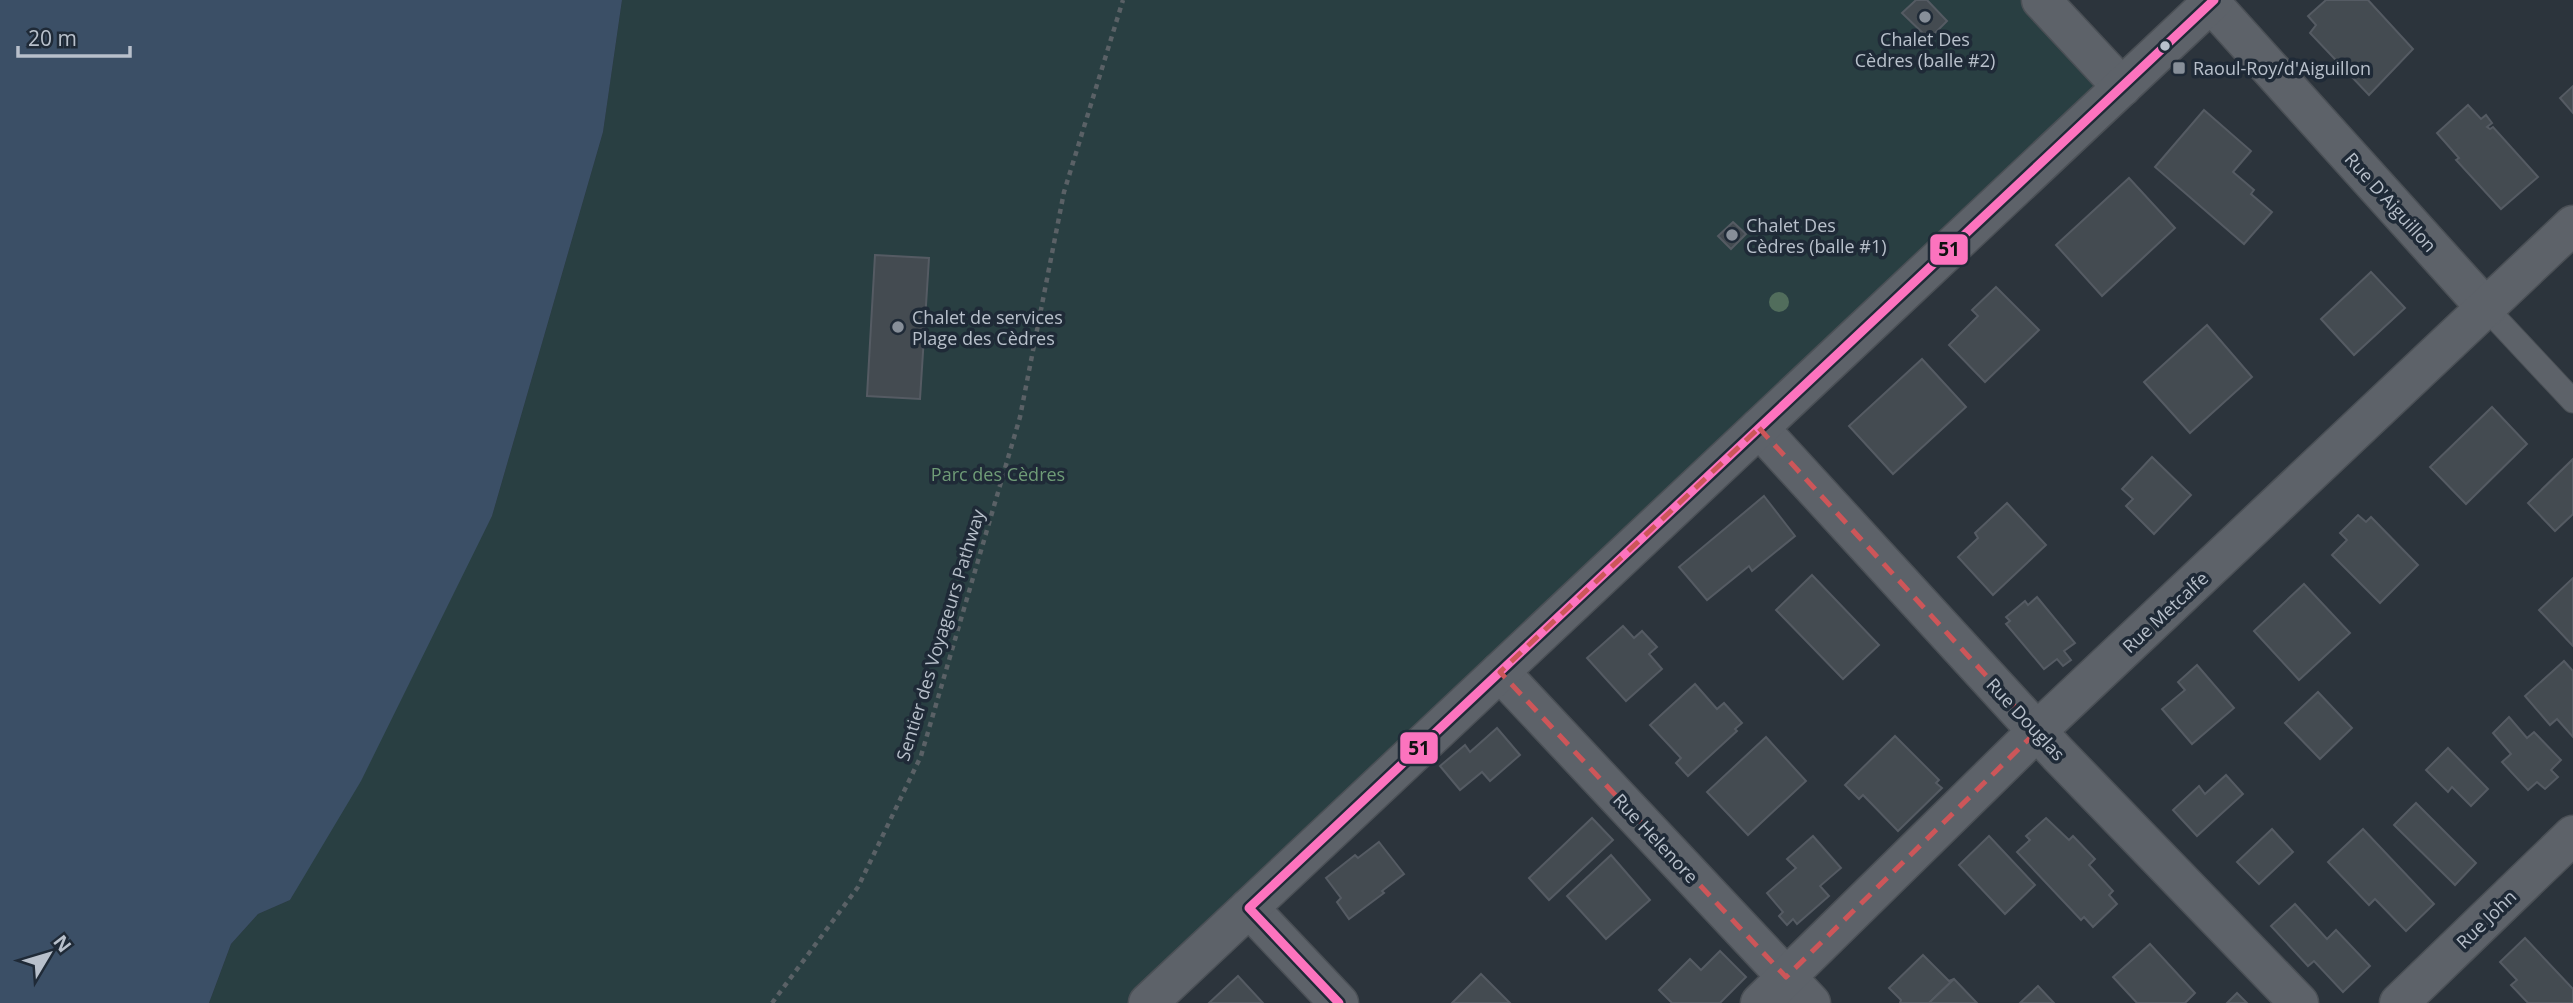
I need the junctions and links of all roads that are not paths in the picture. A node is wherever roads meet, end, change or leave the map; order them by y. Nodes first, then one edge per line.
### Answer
1 (2041, 0) edge
2 (2213, 1) edge
3 (2122, 87) junction
4 (2573, 225) edge
5 (2487, 309) junction
6 (2573, 401) edge
7 (1759, 428) junction
8 (1500, 672) junction
9 (2037, 731) junction
10 (2573, 835) edge
11 (1249, 908) junction
12 (1786, 994) edge
13 (1147, 1003) edge
14 (1339, 1003) edge
15 (2299, 1003) edge
16 (2399, 1003) edge

1 - 3 street
2 - 3 street
2 - 5 street, Rue D'Aiguillon
3 - 7 street
4 - 5 street, Rue Metcalfe
5 - 6 lane, Rue D'Aiguillon
5 - 9 street, Rue Metcalfe
7 - 8 street
7 - 9 street, Rue Douglas
8 - 11 street
8 - 12 street, Rue Helenore
9 - 12 street, Rue Metcalfe
9 - 15 street, Rue Douglas
10 - 16 street, Rue John
11 - 13 street
11 - 14 street

